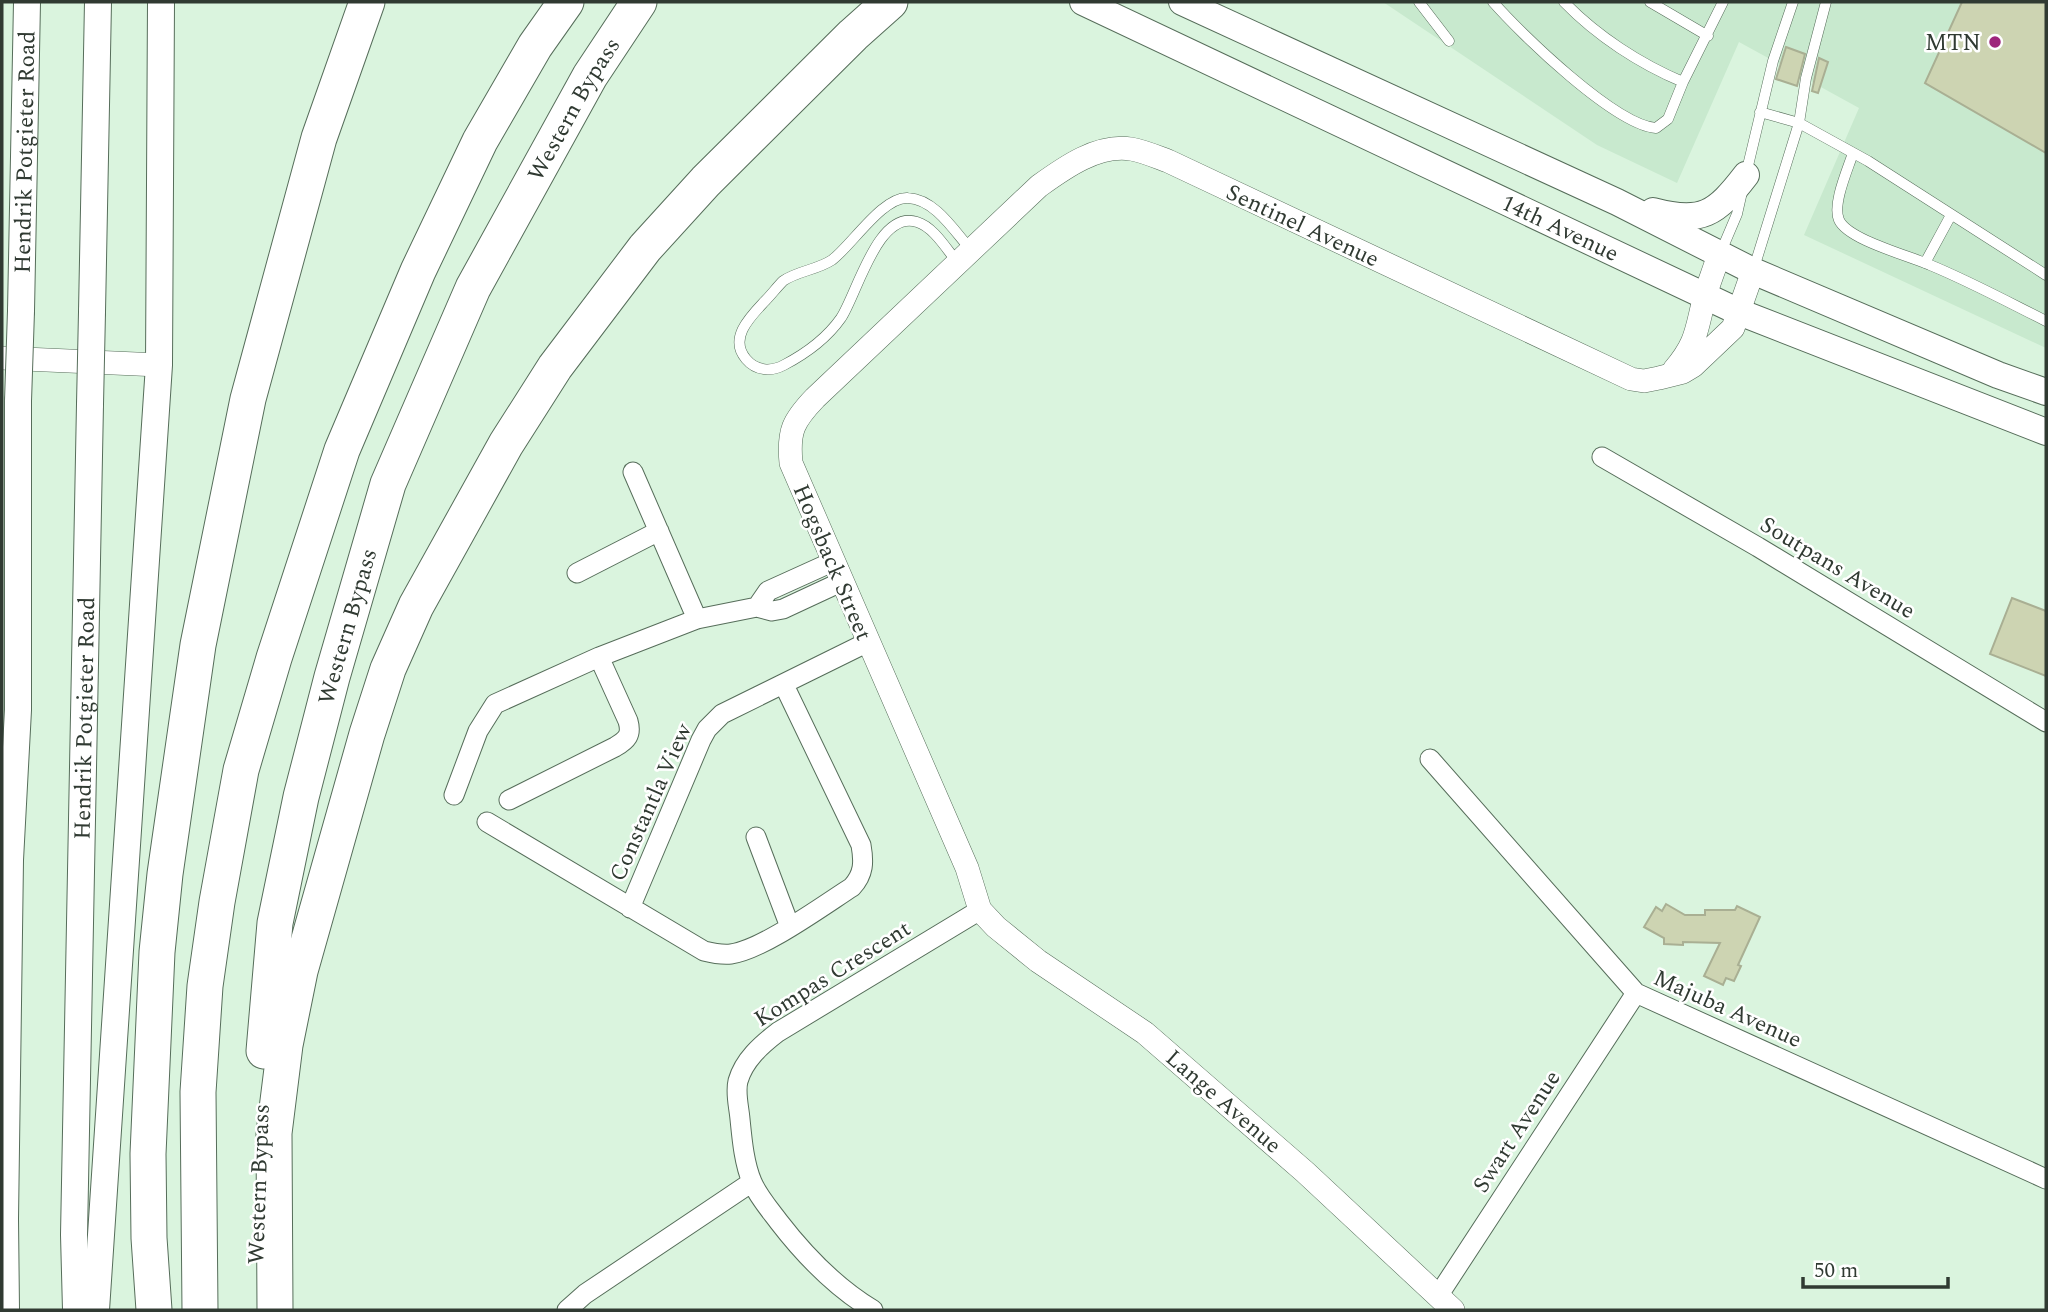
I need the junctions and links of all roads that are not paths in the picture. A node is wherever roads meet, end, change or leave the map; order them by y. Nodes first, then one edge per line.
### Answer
1 (27, 2) edge
2 (99, 2) edge
3 (162, 2) edge
4 (367, 2) edge
5 (566, 2) edge
6 (639, 2) edge
7 (890, 2) edge
8 (1083, 2) edge
9 (1182, 2) edge
10 (1419, 2) edge
11 (1493, 2) edge
12 (1564, 2) edge
13 (1650, 2) edge
14 (1723, 2) edge
15 (1793, 2) edge
16 (1826, 2) edge
17 (1708, 36) junction
18 (1449, 41) dead end
19 (1683, 82) junction
20 (1760, 112) junction
21 (1799, 123) junction
22 (1853, 153) junction
23 (1746, 175) junction
24 (1617, 202) junction
25 (1951, 215) junction
26 (1719, 254) junction
27 (965, 257) junction
28 (1925, 263) junction
29 (1753, 271) junction
30 (2046, 275) edge
31 (1705, 296) junction
32 (1739, 312) junction
33 (2046, 321) edge
34 (2, 358) edge
35 (159, 365) junction
36 (1670, 375) junction
37 (2046, 392) edge
38 (2046, 432) edge
39 (1602, 457) dead end
40 (633, 472) dead end
41 (659, 531) junction
42 (836, 572) junction
43 (577, 573) dead end
44 (697, 619) junction
45 (868, 642) junction
46 (599, 657) junction
47 (784, 685) junction
48 (2046, 722) edge
49 (1430, 759) dead end
50 (454, 795) dead end
51 (509, 800) dead end
52 (487, 821) dead end
53 (757, 837) dead end
54 (630, 908) junction
55 (980, 910) junction
56 (789, 927) junction
57 (1636, 993) junction
58 (2046, 1179) edge
59 (752, 1182) junction
60 (1445, 1303) edge
61 (6, 1310) edge
62 (76, 1310) edge
63 (96, 1310) edge
64 (153, 1310) edge
65 (200, 1310) edge
66 (256, 1310) edge
67 (275, 1310) edge
68 (567, 1310) edge
69 (873, 1310) edge

1 - 61 main road, Hendrik Potgieter Road, bridge
2 - 62 main road, Hendrik Potgieter Road, bridge
3 - 35 main road
4 - 64 highway
5 - 65 highway
6 - 66 highway, Western Bypass
7 - 67 highway
8 - 31 main road, 14th Avenue
9 - 24 main road, 14th Avenue
10 - 18 lane
11 - 19 lane
12 - 19 lane
13 - 17 lane
14 - 17 lane
15 - 20 lane
16 - 21 lane
17 - 19 lane
20 - 21 lane
20 - 23 lane
21 - 22 lane
21 - 29 lane
22 - 25 lane
22 - 28 lane
23 - 24 main road
23 - 26 lane
24 - 26 main road, 14th Avenue
25 - 28 lane
25 - 30 lane
26 - 29 main road, 14th Avenue
26 - 31 street
27 - 27 lane
27 - 36 street, Sentinel Avenue
27 - 42 street, Hogsback Street
28 - 33 lane
29 - 32 street, Sentinel Avenue
29 - 37 main road, 14th Avenue
31 - 32 main road, 14th Avenue
31 - 36 street
32 - 36 street, Sentinel Avenue
32 - 38 main road, 14th Avenue
34 - 35 street
35 - 63 main road
39 - 48 street, Soutpans Avenue
40 - 41 street
41 - 43 street
41 - 44 street
42 - 44 street
42 - 45 street, Hogsback Street
44 - 46 street
45 - 47 street, Constantla View
45 - 55 street, Hogsback Street
46 - 50 street
46 - 51 street
47 - 54 street, Constantla View
47 - 56 street
49 - 57 street, Majuba Avenue
52 - 54 street
53 - 56 street
54 - 56 street
55 - 59 street, Kompas Crescent
55 - 60 street, Lange Avenue
57 - 58 street, Majuba Avenue
57 - 60 street, Swart Avenue
59 - 68 street
59 - 69 street, Kompas Crescent

